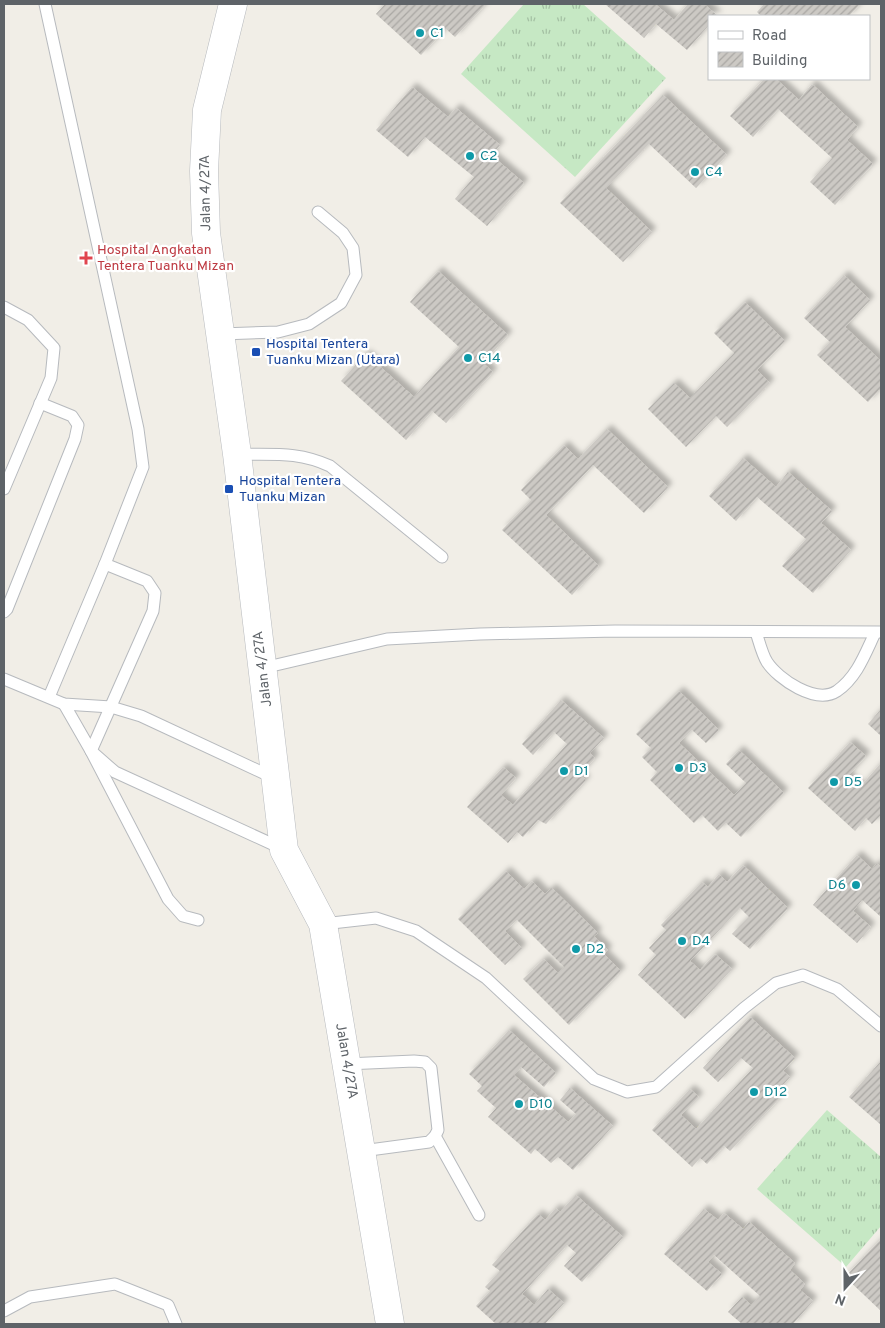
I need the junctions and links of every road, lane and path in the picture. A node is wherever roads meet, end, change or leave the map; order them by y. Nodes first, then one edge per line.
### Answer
1 (45, 4) edge
2 (233, 4) edge
3 (318, 212) dead end
4 (4, 307) edge
5 (221, 334) junction
6 (40, 403) junction
7 (238, 454) junction
8 (4, 489) edge
9 (442, 557) dead end
10 (105, 564) junction
11 (4, 612) edge
12 (756, 632) junction
13 (878, 633) edge
14 (263, 668) junction
15 (4, 679) edge
16 (49, 698) junction
17 (64, 704) junction
18 (111, 707) junction
19 (91, 751) junction
20 (276, 779) junction
21 (284, 850) junction
22 (198, 920) dead end
23 (323, 924) junction
24 (881, 1026) edge
25 (346, 1064) junction
26 (435, 1136) junction
27 (362, 1151) junction
28 (479, 1214) dead end
29 (4, 1311) edge
30 (176, 1324) edge
31 (390, 1324) edge

1 - 10 lane
2 - 5 street, Jalan 4/27A
3 - 5 lane
4 - 6 lane
5 - 7 street, Jalan 4/27A
6 - 8 lane
6 - 11 lane
7 - 9 lane
7 - 14 street, Jalan 4/27A
10 - 16 lane
10 - 18 lane
12 - 13 lane
12 - 13 lane
12 - 14 lane
14 - 20 street, Jalan 4/27A
15 - 16 lane
16 - 17 lane
17 - 18 lane
17 - 19 lane
18 - 19 lane
18 - 20 lane
19 - 21 lane
19 - 22 lane
20 - 21 street, Jalan 4/27A
21 - 23 street, Jalan 4/27A
23 - 24 lane
23 - 25 street, Jalan 4/27A
25 - 26 lane
25 - 27 street, Jalan 4/27A
26 - 27 lane
26 - 28 lane
27 - 31 street, Jalan 4/27A
29 - 30 lane

